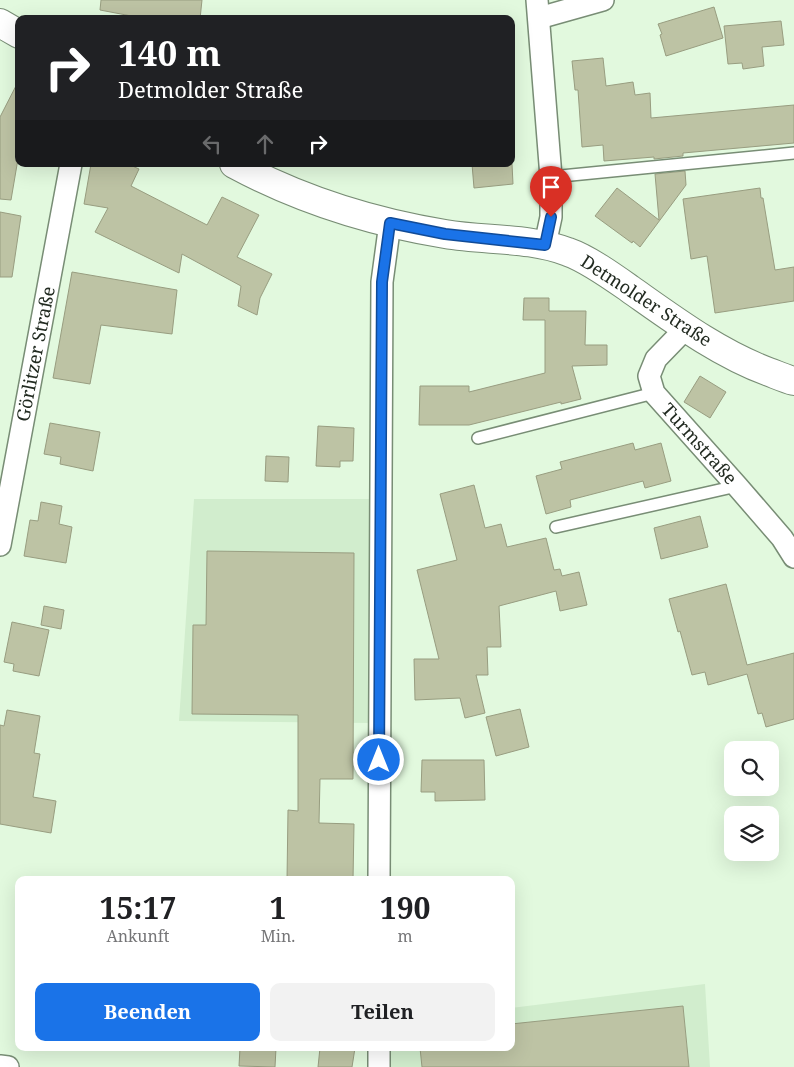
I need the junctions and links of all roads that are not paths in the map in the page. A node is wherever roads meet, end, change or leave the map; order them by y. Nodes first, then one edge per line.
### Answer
1 (603, 0) edge
2 (538, 9) edge
3 (0, 23) edge
4 (15, 32) edge
5 (794, 153) edge
6 (71, 167) edge
7 (240, 167) edge
8 (551, 177) junction
9 (390, 223) junction
10 (545, 245) junction
11 (686, 328) junction
12 (794, 381) edge
13 (654, 394) junction
14 (478, 438) dead end
15 (737, 486) junction
16 (556, 527) dead end
17 (0, 545) edge
18 (794, 557) edge
19 (379, 876) edge
20 (379, 1051) edge
21 (0, 1066) edge
22 (8, 1067) edge
23 (379, 1067) edge

1 - 2 street
2 - 8 street
3 - 4 main road
5 - 8 lane
6 - 17 street, Görlitzer Straße
7 - 9 main road, Detmolder Straße
8 - 10 street
9 - 10 main road, Detmolder Straße
9 - 19 street
10 - 11 main road, Detmolder Straße
11 - 12 main road, Detmolder Straße
11 - 13 street, Turmstraße
13 - 14 lane
13 - 15 street, Turmstraße
15 - 16 lane
15 - 18 street, Turmstraße
20 - 23 street
21 - 22 street

